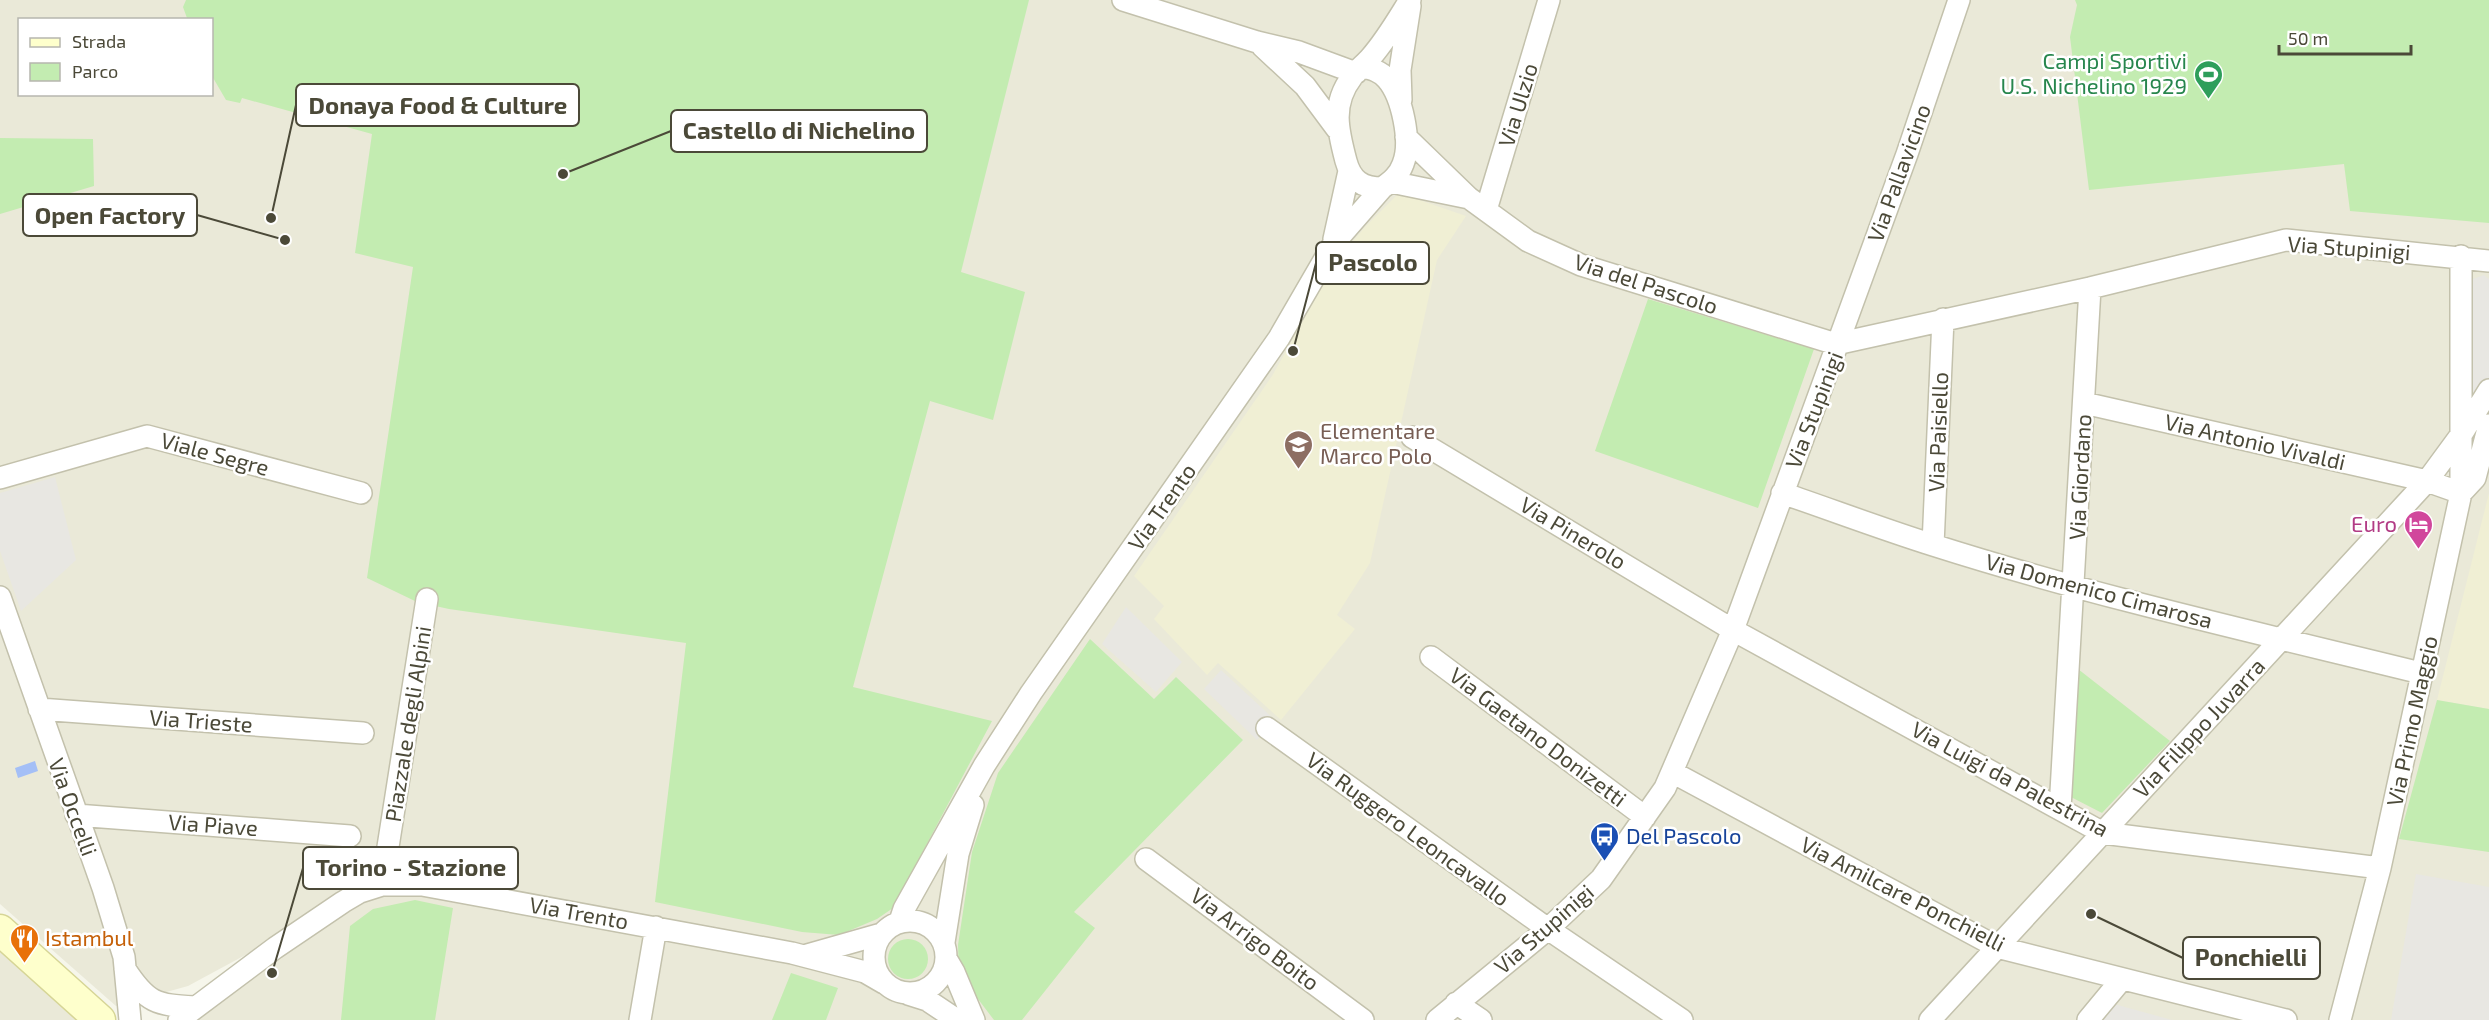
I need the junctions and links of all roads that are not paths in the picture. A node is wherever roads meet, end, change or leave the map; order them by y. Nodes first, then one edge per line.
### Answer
1 (1124, 0) edge
2 (1411, 0) edge
3 (1550, 0) edge
4 (1959, 0) edge
5 (1257, 42) junction
6 (1359, 70) junction
7 (1402, 110) junction
8 (1337, 129) junction
9 (1406, 137) junction
10 (1349, 171) junction
11 (1386, 185) junction
12 (1477, 204) junction
13 (1334, 243) junction
14 (2461, 256) junction
15 (2489, 261) edge
16 (2090, 288) junction
17 (1943, 319) junction
18 (1836, 345) junction
19 (2489, 390) edge
20 (2084, 403) junction
21 (2489, 425) edge
22 (2463, 432) junction
23 (1412, 437) dead end
24 (0, 478) edge
25 (2427, 481) junction
26 (361, 493) dead end
27 (1782, 493) junction
28 (2461, 493) junction
29 (1933, 545) junction
30 (2073, 585) junction
31 (0, 597) edge
32 (427, 599) dead end
33 (1733, 630) junction
34 (2281, 639) junction
35 (1431, 657) dead end
36 (2421, 673) junction
37 (39, 709) junction
38 (1267, 728) dead end
39 (363, 733) dead end
40 (984, 766) junction
41 (1672, 772) junction
42 (2060, 809) junction
43 (76, 815) junction
44 (1644, 817) junction
45 (2103, 833) junction
46 (350, 836) dead end
47 (1146, 859) dead end
48 (2380, 868) junction
49 (382, 885) junction
50 (900, 921) junction
51 (656, 927) junction
52 (1548, 929) junction
53 (0, 930) edge
54 (881, 934) junction
55 (1997, 947) junction
56 (945, 951) junction
57 (804, 956) junction
58 (125, 969) junction
59 (2122, 979) junction
60 (884, 983) junction
61 (908, 994) junction
62 (1456, 1003) junction
63 (195, 1007) junction
64 (100, 1020) edge
65 (130, 1020) edge
66 (178, 1020) edge
67 (640, 1020) edge
68 (957, 1020) edge
69 (974, 1020) edge
70 (1363, 1020) edge
71 (1437, 1020) edge
72 (1481, 1020) edge
73 (1682, 1020) edge
74 (1930, 1020) edge
75 (2088, 1020) edge
76 (2286, 1020) edge
77 (2340, 1020) edge

1 - 5 street
2 - 6 street
2 - 7 street
3 - 12 street, Via Ulzio
4 - 18 street, Via Pallavicino
5 - 6 street
5 - 8 street
6 - 7 street
6 - 8 street
7 - 9 street
8 - 10 street
9 - 11 street
9 - 12 street, Via del Pascolo
10 - 11 street
10 - 13 street, Via Trento
11 - 12 street, Via del Pascolo
11 - 13 street, Via Trento
12 - 18 street, Via del Pascolo
13 - 40 street, Via Trento
14 - 15 street, Via Stupinigi
14 - 16 street, Via Stupinigi
14 - 22 street, Via Filippo Juvarra
16 - 17 street, Via Stupinigi
16 - 20 street, Via Giordano
17 - 18 street, Via Stupinigi
17 - 29 street, Via Paisiello
18 - 27 street, Via Stupinigi
19 - 22 street, Via Filippo Juvarra
20 - 25 street, Via Antonio Vivaldi
20 - 30 street, Via Giordano
21 - 28 street, Via Primo Maggio
22 - 25 street, Via Filippo Juvarra
22 - 28 street, Via Filippo Juvarra
23 - 33 street, Via Pinerolo
24 - 26 street, Viale Segre
25 - 28 street, Via Antonio Vivaldi
25 - 34 street, Via Filippo Juvarra
27 - 29 street, Via Domenico Cimarosa
27 - 33 street, Via Stupinigi
28 - 36 street, Via Primo Maggio
29 - 30 street, Via Domenico Cimarosa
30 - 34 street, Via Domenico Cimarosa
30 - 42 street, Via Giordano
31 - 37 street, Via Occelli
32 - 49 street, Piazzale degli Alpini
33 - 41 street, Via Stupinigi
33 - 42 street, Via Luigi da Palestrina
34 - 36 street, Via Domenico Cimarosa
34 - 45 street, Via Filippo Juvarra
35 - 44 street, Via Gaetano Donizetti
36 - 48 street, Via Primo Maggio
37 - 39 street, Via Trieste
37 - 43 street, Via Occelli
38 - 52 street, Via Ruggero Leoncavallo
40 - 50 street, Via Trento
40 - 56 street, Via Trento
41 - 44 street, Via Stupinigi
41 - 55 street, Via Amilcare Ponchielli
42 - 45 street, Via Luigi da Palestrina
43 - 46 street, Via Piave
43 - 58 street, Via Occelli
44 - 52 street, Via Stupinigi
45 - 48 street, Via Luigi da Palestrina
45 - 55 street, Via Filippo Juvarra
47 - 70 street, Via Arrigo Boito
48 - 77 street, Via Primo Maggio
49 - 51 street, Via Trento
49 - 63 street, Via Trento
50 - 54 street
50 - 56 street
51 - 57 street, Via Trento
51 - 67 street
52 - 62 street, Via Stupinigi
52 - 73 street, Via Ruggero Leoncavallo
53 - 64 main road
54 - 57 street, Via Trento
54 - 60 street
55 - 59 street, Via Amilcare Ponchielli
55 - 74 street, Via Filippo Juvarra
56 - 61 street
56 - 69 street
57 - 60 street, Via Trento
58 - 63 street
58 - 65 street, Via Occelli
59 - 75 street
59 - 76 street, Via Amilcare Ponchielli
60 - 61 street
61 - 68 street
62 - 71 street, Via Stupinigi
62 - 72 street
63 - 66 street, Via Trento

